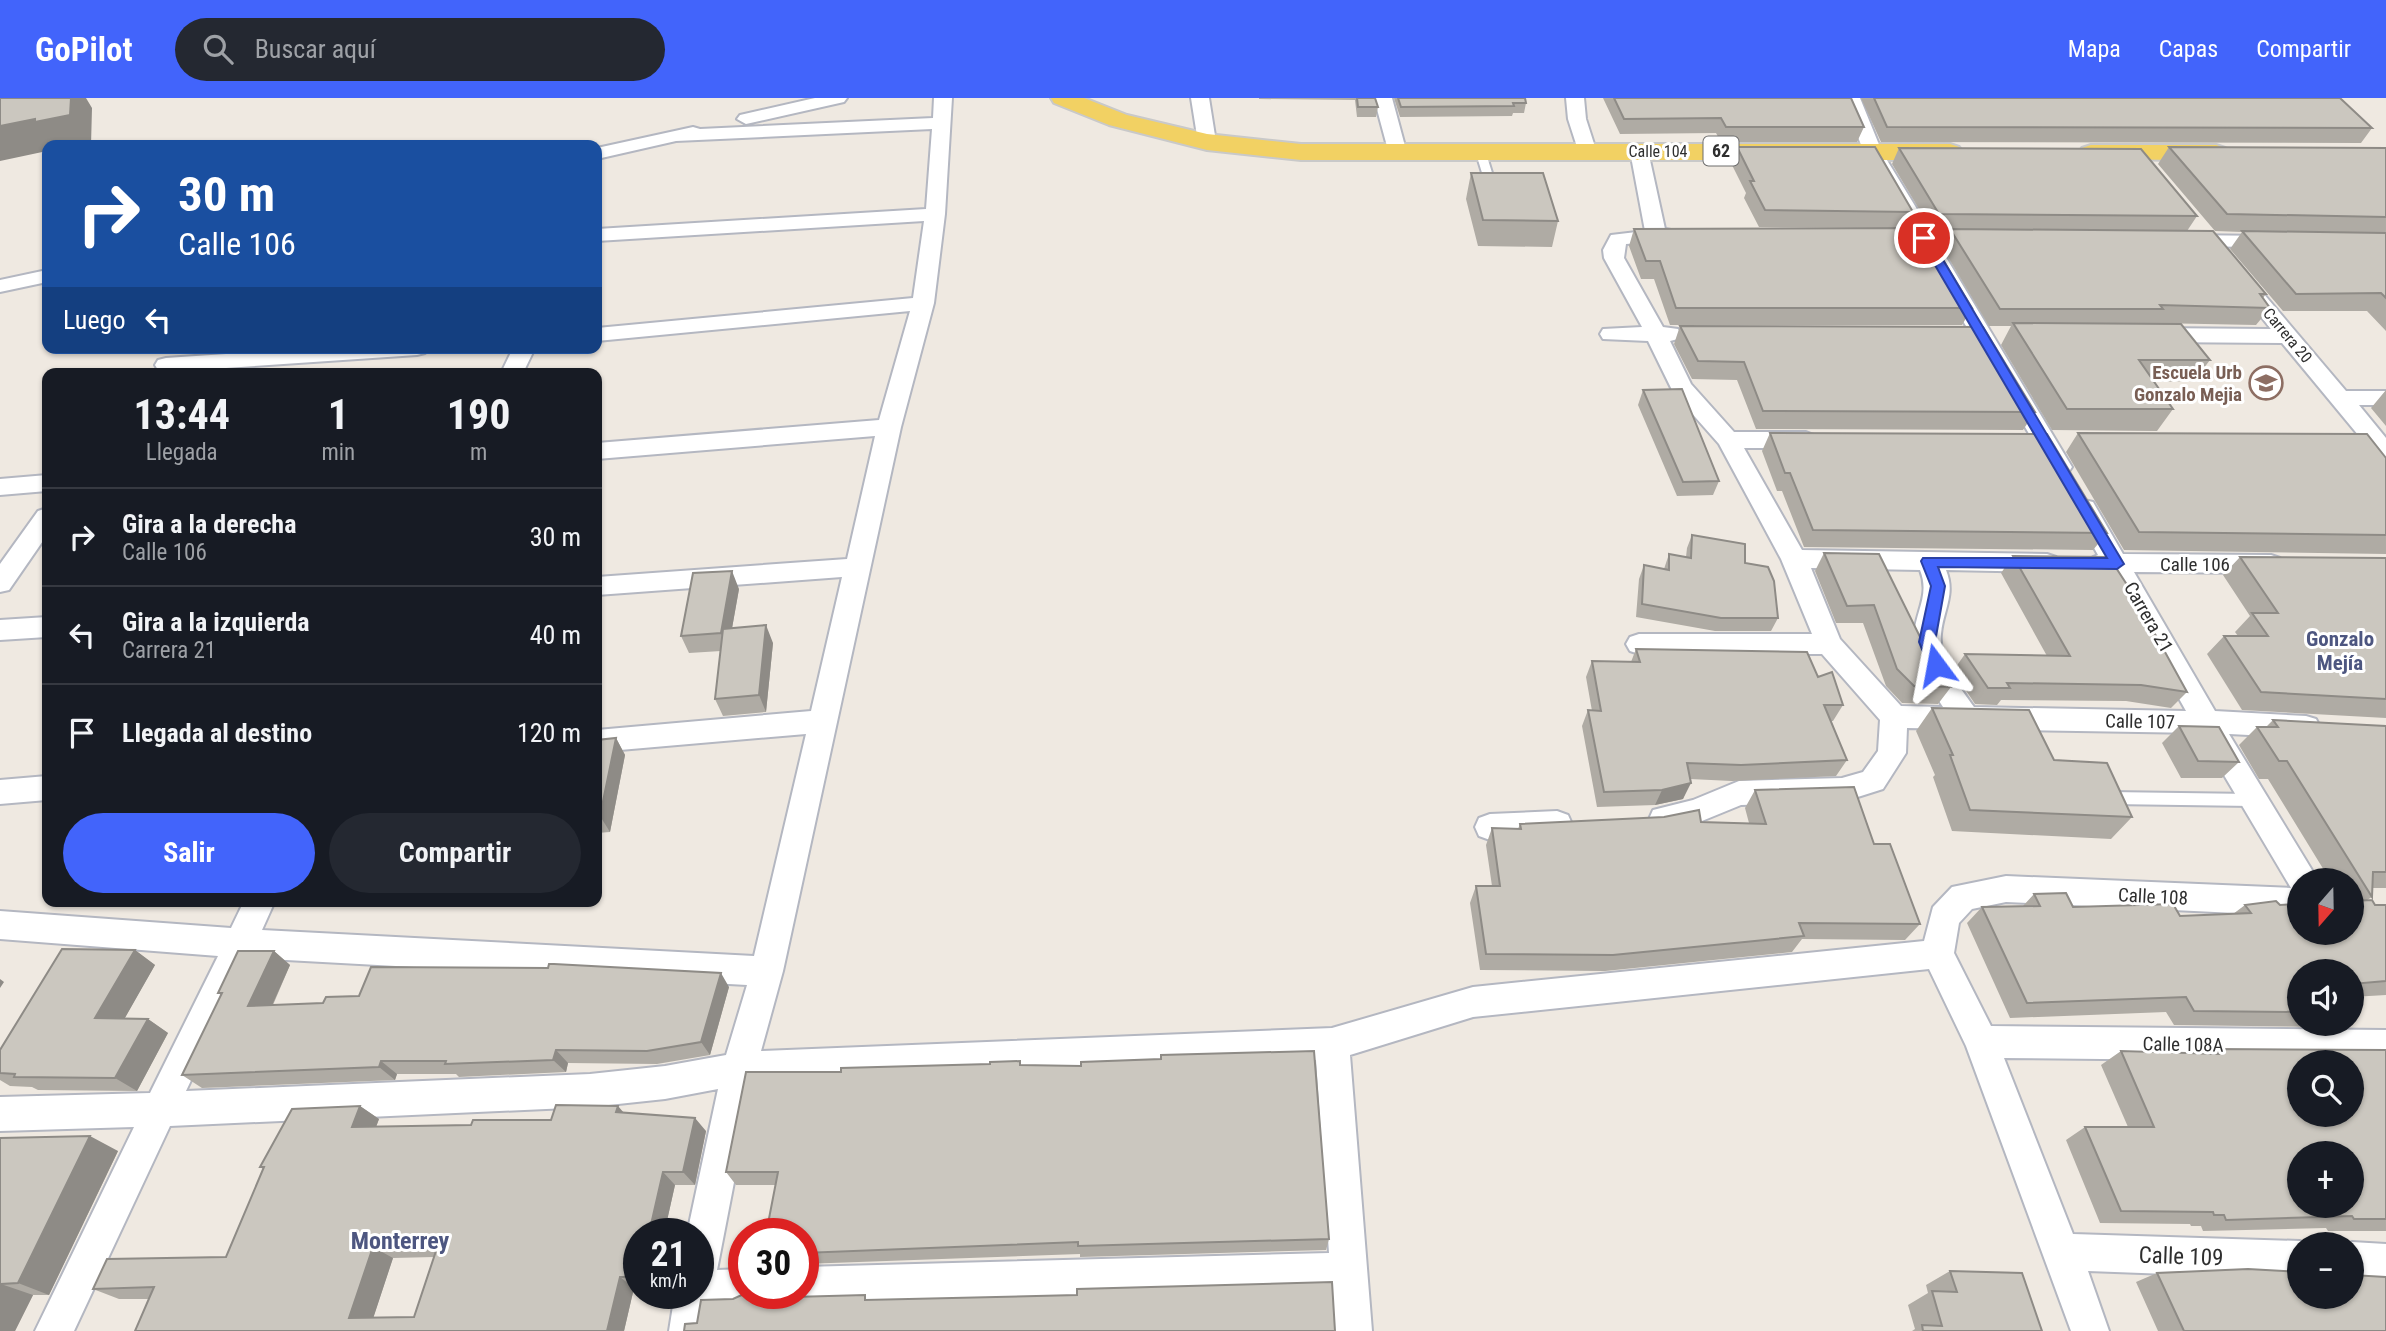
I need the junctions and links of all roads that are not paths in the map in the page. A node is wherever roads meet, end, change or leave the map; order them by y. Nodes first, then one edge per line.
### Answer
1 (838, 98) edge
2 (1063, 98) edge
3 (1200, 98) edge
4 (1383, 98) edge
5 (1560, 98) edge
6 (1575, 98) edge
7 (1851, 98) edge
8 (943, 110) edge
9 (1577, 119) junction
10 (677, 136) junction
11 (1207, 142) junction
12 (1397, 150) junction
13 (1480, 150) junction
14 (1587, 150) junction
15 (1639, 151) junction
16 (602, 152) edge
17 (1873, 152) junction
18 (1970, 152) edge
19 (2066, 152) edge
20 (2135, 153) junction
21 (2247, 153) edge
22 (2152, 173) edge
23 (1493, 194) edge
24 (935, 214) junction
25 (2193, 222) edge
26 (602, 235) edge
27 (1656, 235) junction
28 (1696, 236) edge
29 (1871, 237) edge
30 (1924, 238) junction
31 (2006, 239) edge
32 (2168, 241) edge
33 (2209, 242) junction
34 (2291, 242) edge
35 (42, 277) edge
36 (23, 281) junction
37 (0, 286) edge
38 (923, 303) junction
39 (0, 307) edge
40 (1954, 333) edge
41 (1981, 333) junction
42 (2009, 333) dead end
43 (602, 334) edge
44 (1611, 334) dead end
45 (1656, 334) junction
46 (1697, 334) edge
47 (2135, 334) edge
48 (2289, 336) junction
49 (310, 354) edge
50 (168, 362) edge
51 (2340, 398) junction
52 (2386, 398) edge
53 (889, 427) junction
54 (1728, 440) junction
55 (1824, 440) edge
56 (2017, 442) edge
57 (2045, 442) junction
58 (2073, 442) dead end
59 (2350, 442) edge
60 (2382, 447) edge
61 (602, 451) edge
62 (42, 483) edge
63 (0, 487) edge
64 (42, 524) edge
65 (1794, 559) junction
66 (1928, 561) junction
67 (2117, 564) junction
68 (2292, 564) edge
69 (858, 567) junction
70 (0, 583) edge
71 (602, 586) edge
72 (42, 627) edge
73 (0, 630) edge
74 (1639, 644) dead end
75 (1829, 645) junction
76 (1894, 717) junction
77 (1966, 718) junction
78 (824, 720) junction
79 (2209, 722) junction
80 (2332, 728) edge
81 (602, 741) edge
82 (42, 788) edge
83 (0, 792) edge
84 (2110, 797) edge
85 (2252, 800) junction
86 (1642, 821) edge
87 (1586, 823) edge
88 (1490, 827) edge
89 (2295, 868) edge
90 (2287, 901) edge
91 (257, 907) edge
92 (0, 925) edge
93 (240, 943) junction
94 (1938, 954) junction
95 (767, 971) junction
96 (1981, 1042) junction
97 (1332, 1044) junction
98 (2386, 1046) edge
99 (739, 1068) junction
100 (160, 1110) junction
101 (0, 1114) edge
102 (709, 1218) edge
103 (2062, 1252) junction
104 (2287, 1260) edge
105 (2364, 1262) edge
106 (2386, 1263) edge
107 (1348, 1271) junction
108 (819, 1286) edge
109 (691, 1309) edge
110 (54, 1331) edge
111 (688, 1331) edge
112 (1353, 1331) edge
113 (2090, 1331) edge

1 - 10 street
2 - 11 main road, Calle 104 / 62
3 - 11 street
4 - 12 street
5 - 9 street
6 - 9 street
7 - 17 street, Carrera 21
8 - 10 street
8 - 24 street
9 - 14 street
10 - 16 street
11 - 12 main road, Calle 104 / 62
12 - 13 main road, Calle 104 / 62
13 - 14 main road, Calle 104 / 62
13 - 23 lane
14 - 15 main road, Calle 104 / 62
15 - 17 main road, Calle 104 / 62
15 - 27 street
17 - 18 main road, Calle 104 / 62
17 - 30 street, Carrera 21
19 - 20 main road
20 - 21 main road
20 - 22 street
24 - 26 street
24 - 38 street
25 - 33 street, Carrera 20
27 - 28 street
27 - 45 street
29 - 30 street
30 - 31 street
30 - 41 street, Carrera 21
32 - 33 street
33 - 34 street
33 - 48 street, Carrera 20
35 - 36 street
36 - 37 street
36 - 39 street
38 - 43 street
38 - 53 street
40 - 41 street
41 - 42 street
41 - 57 street, Carrera 21
44 - 45 street
45 - 46 street
45 - 54 street
47 - 48 street
48 - 51 street, Carrera 20
49 - 50 street
51 - 52 street
51 - 60 street, Carrera 20
53 - 61 street
53 - 69 street
54 - 55 street
54 - 65 street
56 - 57 street
57 - 58 street
57 - 67 street, Carrera 21
59 - 60 street
62 - 63 street
64 - 70 street
65 - 66 street, Calle 106
65 - 75 street
66 - 67 street, Calle 106
66 - 77 street
67 - 68 street, Calle 106
67 - 79 street, Carrera 21
69 - 71 street
69 - 78 street
72 - 73 street
74 - 75 street
75 - 76 street
76 - 77 street, Calle 107
76 - 86 street
77 - 79 street, Calle 107
78 - 81 street
78 - 95 street
79 - 80 street, Calle 107
79 - 85 street, Carrera 21
82 - 83 street
84 - 85 lane
85 - 89 street, Carrera 21
87 - 88 street
90 - 94 street, Calle 108
91 - 93 street
92 - 93 street
93 - 95 street
93 - 100 street
94 - 96 street
94 - 97 street
95 - 99 street
96 - 98 street, Calle 108A
96 - 103 street
97 - 99 street
97 - 107 street
99 - 100 street
99 - 102 street
100 - 101 street
100 - 110 street
103 - 104 street, Calle 109
103 - 113 street
105 - 106 street
107 - 108 street
107 - 112 street
109 - 111 street

